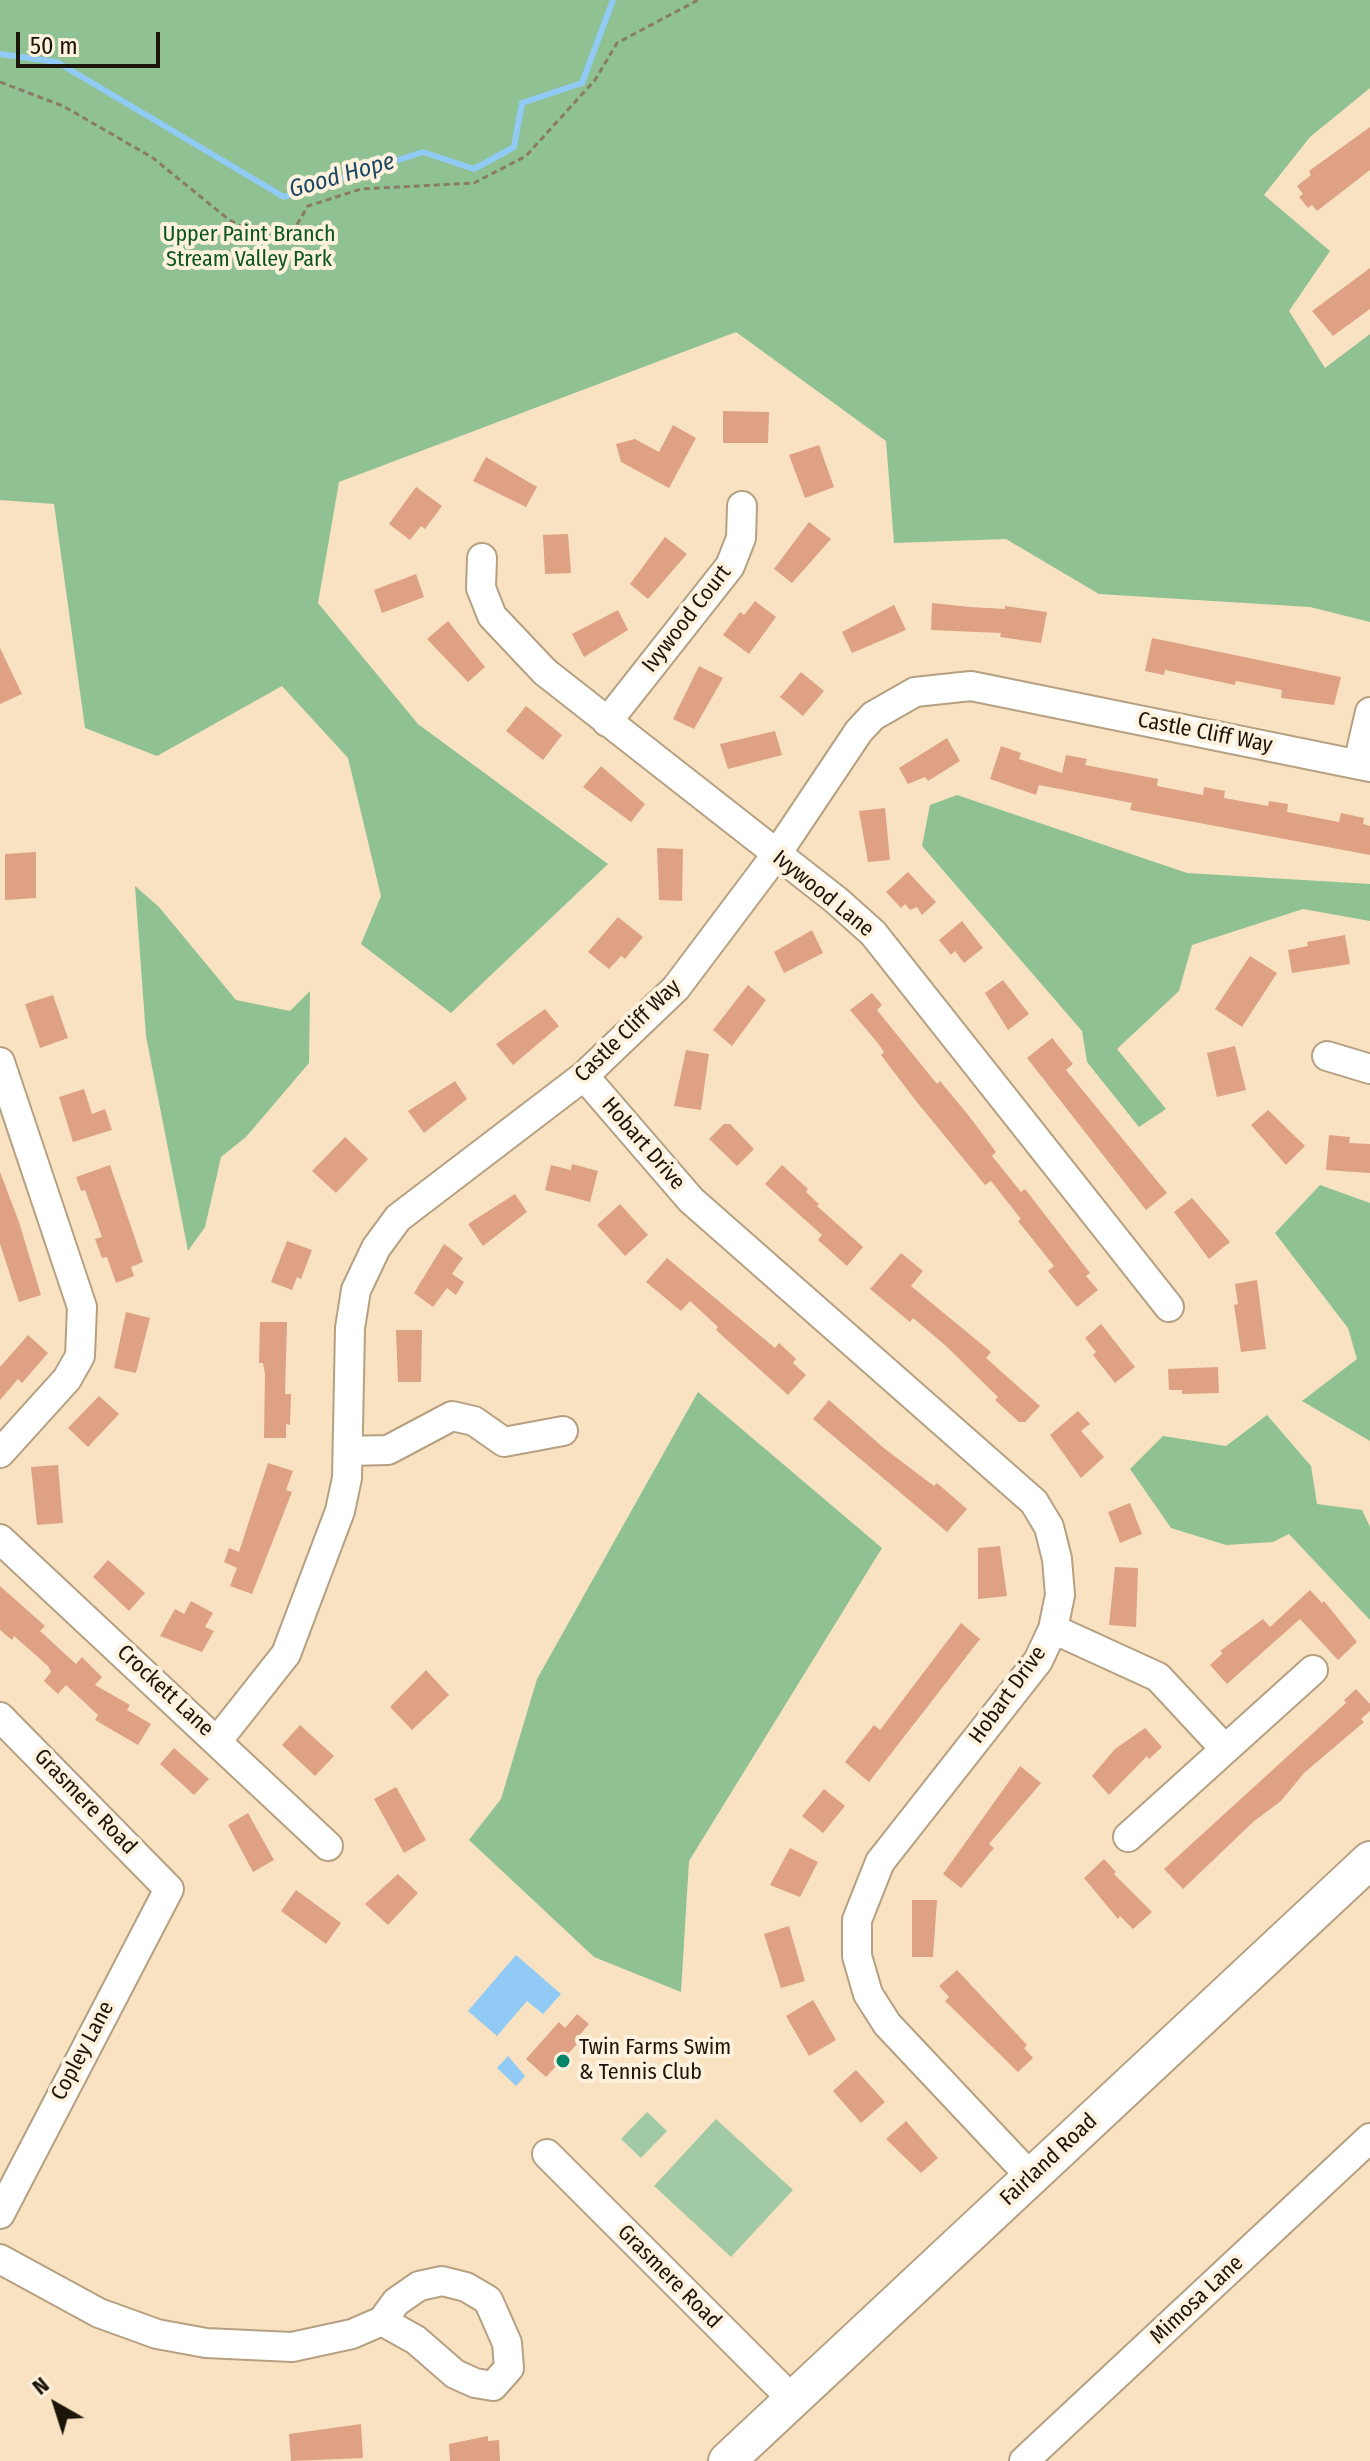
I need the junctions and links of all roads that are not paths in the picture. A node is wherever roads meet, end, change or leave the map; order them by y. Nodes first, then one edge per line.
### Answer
1 (742, 506) dead end
2 (482, 558) dead end
3 (1370, 712) edge
4 (607, 722) junction
5 (1364, 765) edge
6 (776, 855) junction
7 (1327, 1056) dead end
8 (0, 1062) edge
9 (1370, 1069) edge
10 (584, 1076) junction
11 (1169, 1307) dead end
12 (563, 1431) dead end
13 (348, 1451) junction
14 (0, 1453) edge
15 (0, 1539) edge
16 (1053, 1629) junction
17 (1313, 1670) dead end
18 (0, 1717) edge
19 (218, 1740) junction
20 (1224, 1748) junction
21 (1128, 1837) dead end
22 (328, 1846) dead end
23 (1370, 1860) edge
24 (169, 1889) joint
25 (1370, 2138) edge
26 (547, 2154) dead end
27 (1031, 2177) junction
28 (0, 2214) edge
29 (0, 2259) edge
30 (382, 2321) junction
31 (792, 2399) junction
32 (727, 2461) edge
33 (1024, 2461) edge

1 - 4 street, Ivywood Court
2 - 4 street, Ivywood Lane
3 - 5 street
4 - 6 street, Ivywood Lane
5 - 6 street, Castle Cliff Way
6 - 10 street, Castle Cliff Way
6 - 11 street, Ivywood Lane
7 - 9 street
8 - 14 street
10 - 13 street, Castle Cliff Way
10 - 16 street, Hobart Drive
12 - 13 street
13 - 19 street, Castle Cliff Way
15 - 19 street, Crockett Lane
16 - 20 street
16 - 27 street, Hobart Drive
17 - 20 street
18 - 24 street, Grasmere Road
19 - 22 street, Crockett Lane
20 - 21 street
23 - 27 main road, Fairland Road
24 - 28 street, Copley Lane
25 - 33 street, Mimosa Lane
26 - 31 street, Grasmere Road
27 - 31 main road, Fairland Road
29 - 30 street
30 - 30 street
31 - 32 main road, Fairland Road

